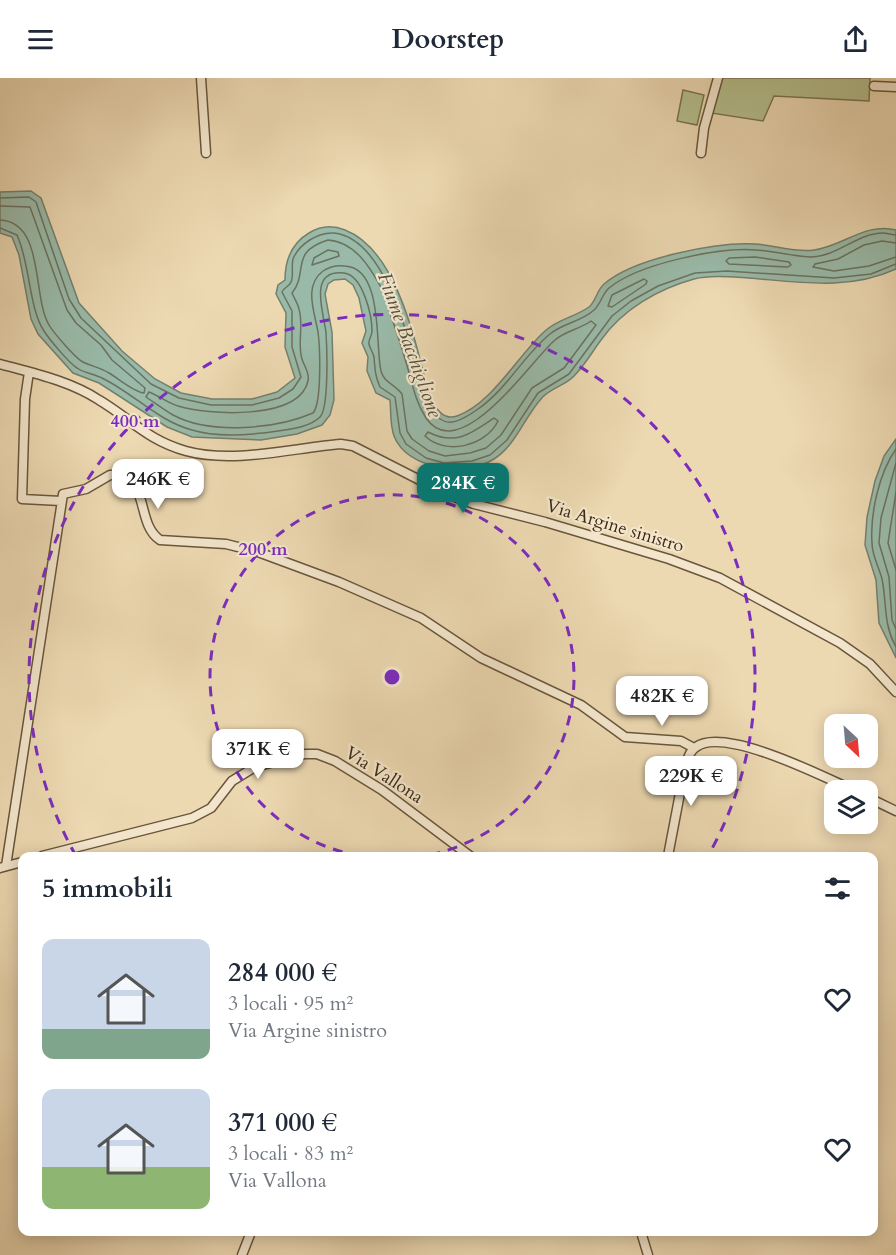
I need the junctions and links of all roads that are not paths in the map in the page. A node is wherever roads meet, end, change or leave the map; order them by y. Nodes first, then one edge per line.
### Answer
1 (201, 78) edge
2 (718, 78) edge
3 (874, 86) dead end
4 (896, 87) edge
5 (206, 153) dead end
6 (701, 153) dead end
7 (0, 364) edge
8 (29, 372) junction
9 (62, 501) junction
10 (896, 692) edge
11 (694, 748) junction
12 (829, 780) edge
13 (878, 802) edge
14 (896, 811) edge
15 (58, 852) edge
16 (465, 852) edge
17 (669, 852) edge
18 (18, 863) edge
19 (3, 867) edge
20 (249, 1236) edge
21 (642, 1236) edge
22 (242, 1255) edge
23 (648, 1255) edge

1 - 5 street
2 - 6 street
3 - 4 street
7 - 8 street, Via Argine sinistro
8 - 9 street
8 - 10 street, Via Argine sinistro
9 - 11 street
9 - 19 street
11 - 12 street
11 - 17 street
13 - 14 street
15 - 16 street, Via Vallona
18 - 19 street
20 - 22 street
21 - 23 street

